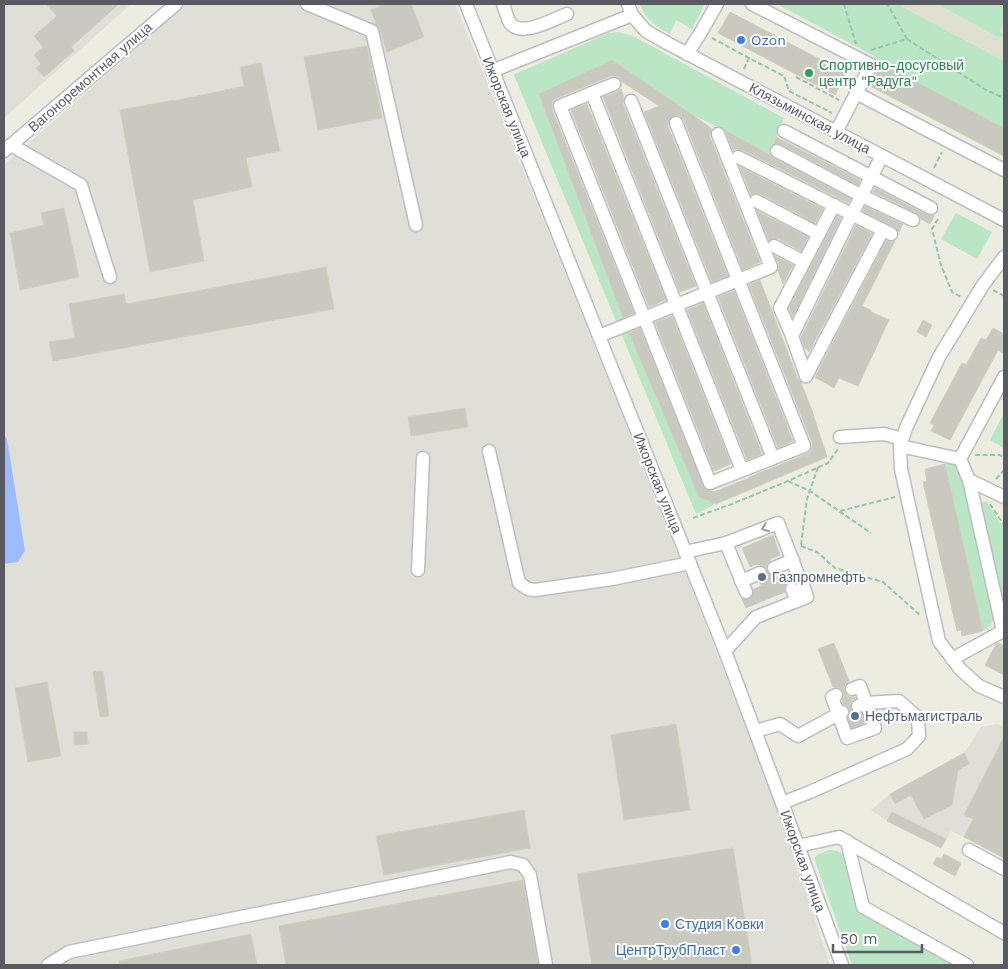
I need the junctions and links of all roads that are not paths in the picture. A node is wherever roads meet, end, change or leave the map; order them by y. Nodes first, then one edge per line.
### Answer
1 (176, 4) edge
2 (307, 4) edge
3 (466, 4) edge
4 (504, 4) edge
5 (716, 4) edge
6 (752, 4) edge
7 (630, 10) edge
8 (567, 14) dead end
9 (687, 54) junction
10 (492, 71) junction
11 (614, 84) dead end
12 (592, 93) junction
13 (856, 93) junction
14 (631, 100) dead end
15 (676, 124) dead end
16 (784, 131) dead end
17 (836, 132) junction
18 (718, 134) dead end
19 (7, 148) edge
20 (777, 152) dead end
21 (882, 156) junction
22 (738, 157) dead end
23 (1004, 170) edge
24 (872, 177) junction
25 (862, 196) junction
26 (756, 201) dead end
27 (834, 205) junction
28 (931, 208) dead end
29 (852, 214) junction
30 (913, 220) dead end
31 (1004, 220) edge
32 (416, 225) dead end
33 (819, 234) junction
34 (774, 246) dead end
35 (1004, 256) edge
36 (804, 262) junction
37 (110, 278) dead end
38 (738, 280) junction
39 (706, 292) junction
40 (676, 305) junction
41 (644, 318) junction
42 (599, 336) junction
43 (792, 336) junction
44 (1004, 377) edge
45 (840, 437) road end
46 (901, 442) junction
47 (489, 451) dead end
48 (423, 458) dead end
49 (772, 458) junction
50 (960, 459) junction
51 (742, 470) junction
52 (969, 480) junction
53 (1004, 496) edge
54 (726, 543) junction
55 (688, 558) junction
56 (789, 563) tunnel mouth
57 (418, 570) dead end
58 (751, 582) tunnel mouth
59 (777, 601) dead end
60 (1004, 631) edge
61 (725, 651) junction
62 (952, 659) junction
63 (852, 689) dead end
64 (836, 695) dead end
65 (1004, 697) edge
66 (862, 704) junction
67 (840, 713) junction
68 (756, 731) junction
69 (782, 803) junction
70 (847, 841) junction
71 (798, 846) junction
72 (969, 850) dead end
73 (1004, 869) edge
74 (1004, 933) edge
75 (48, 965) edge
76 (546, 965) edge
77 (842, 965) edge
78 (967, 965) edge

1 - 19 street, Вагоноремонтная улица
2 - 32 street
3 - 10 street, Ижорская улица
4 - 8 street
5 - 9 street
6 - 13 street
7 - 9 street, Клязьминская улица
7 - 10 street
9 - 17 street, Клязьминская улица
10 - 42 street, Ижорская улица
11 - 12 street
12 - 40 street
12 - 41 street
13 - 17 street
13 - 23 street
14 - 39 street
15 - 38 street
16 - 24 street
17 - 21 street, Клязьминская улица
18 - 38 street
19 - 37 street
20 - 25 street
21 - 24 street
21 - 31 street, Клязьминская улица
22 - 27 street
24 - 25 street
24 - 28 street
25 - 29 street
25 - 30 street
26 - 33 street
27 - 29 street
27 - 33 street
29 - 43 street
29 - 43 street
33 - 36 street
34 - 36 street
35 - 46 street
36 - 43 street
38 - 39 street
38 - 49 street
39 - 40 street
39 - 49 street
40 - 41 street
40 - 51 street
41 - 42 street
41 - 51 street
42 - 55 street, Ижорская улица
44 - 50 street
45 - 46 street
46 - 50 street
46 - 62 street
47 - 55 street
48 - 57 street
49 - 51 street
50 - 52 street
52 - 53 street
52 - 60 street
54 - 55 street
56 -> 54 street
54 - 58 street
55 - 61 street, Ижорская улица
59 - 61 street
60 - 62 street
61 - 68 street, Ижорская улица
62 - 65 street
63 - 66 street
64 - 67 street
66 - 67 street
66 - 69 street
67 - 68 street
68 - 69 street, Ижорская улица
69 - 71 street, Ижорская улица
70 - 71 street
70 - 74 street
70 - 78 street
71 - 77 street, Ижорская улица
72 - 73 street
75 - 76 street

